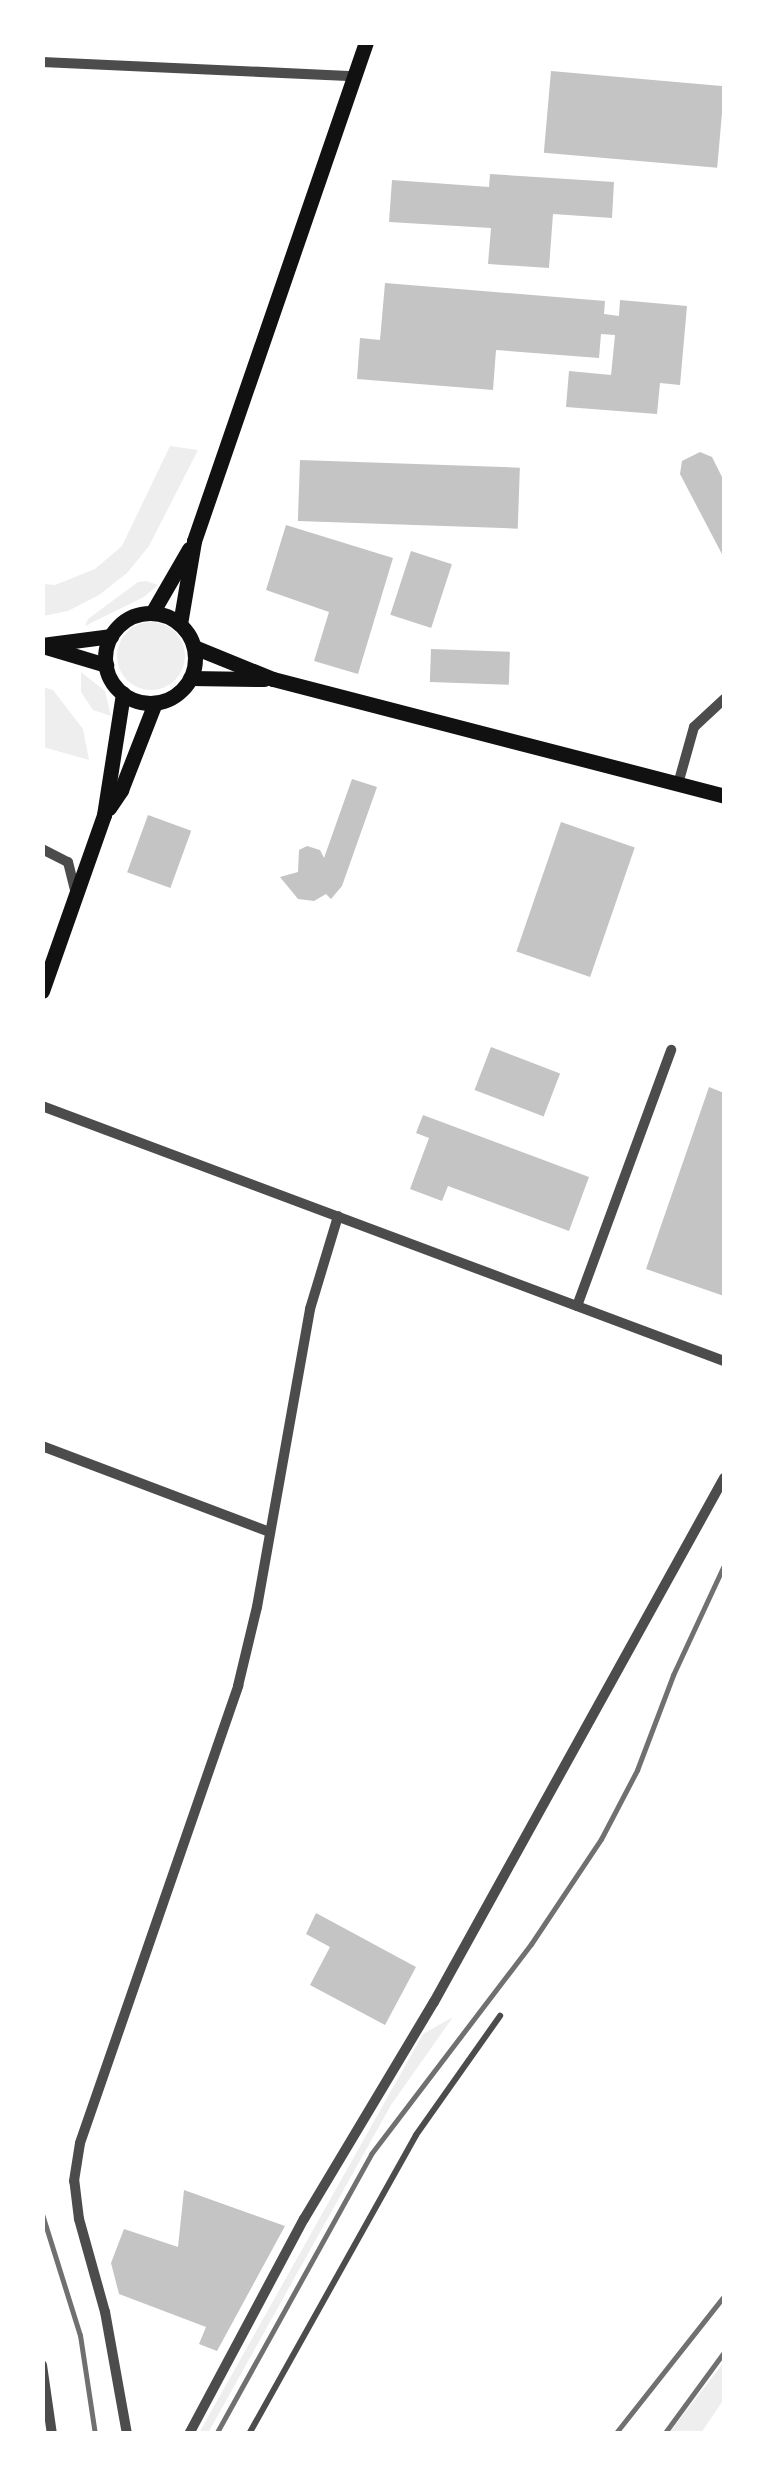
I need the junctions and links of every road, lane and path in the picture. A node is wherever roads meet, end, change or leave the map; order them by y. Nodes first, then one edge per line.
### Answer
1 (366, 42) edge
2 (42, 62) edge
3 (354, 76) junction
4 (194, 541) junction
5 (152, 613) junction
6 (180, 624) junction
7 (111, 636) junction
8 (42, 646) edge
9 (194, 648) junction
10 (106, 665) junction
11 (190, 678) junction
12 (273, 679) junction
13 (123, 693) junction
14 (724, 699) edge
15 (155, 702) junction
16 (678, 784) junction
17 (724, 796) edge
18 (104, 815) junction
19 (42, 849) edge
20 (76, 894) junction
21 (42, 991) edge
22 (671, 1050) dead end
23 (42, 1106) edge
24 (338, 1216) junction
25 (577, 1306) junction
26 (724, 1362) edge
27 (42, 1446) edge
28 (724, 1478) edge
29 (269, 1532) junction
30 (500, 2016) dead end
31 (42, 2365) edge
32 (52, 2434) edge
33 (127, 2434) edge
34 (189, 2434) edge
35 (249, 2434) edge

1 - 3 main road
2 - 3 street
3 - 4 main road
4 - 5 main road
4 - 6 main road
5 - 6 main road
5 - 7 main road
6 - 9 main road
7 - 8 main road
7 - 10 main road
8 - 10 main road
9 - 11 main road
9 - 12 main road
10 - 13 main road
11 - 12 main road
11 - 15 main road
12 - 16 main road
13 - 15 main road
13 - 18 main road
14 - 16 street
15 - 18 main road
16 - 17 main road
18 - 20 main road
19 - 20 street
20 - 21 main road
22 - 25 street
23 - 24 street
24 - 25 street
24 - 29 street
25 - 26 street
27 - 29 street
28 - 34 street
29 - 33 street
30 - 35 lane
31 - 32 street

